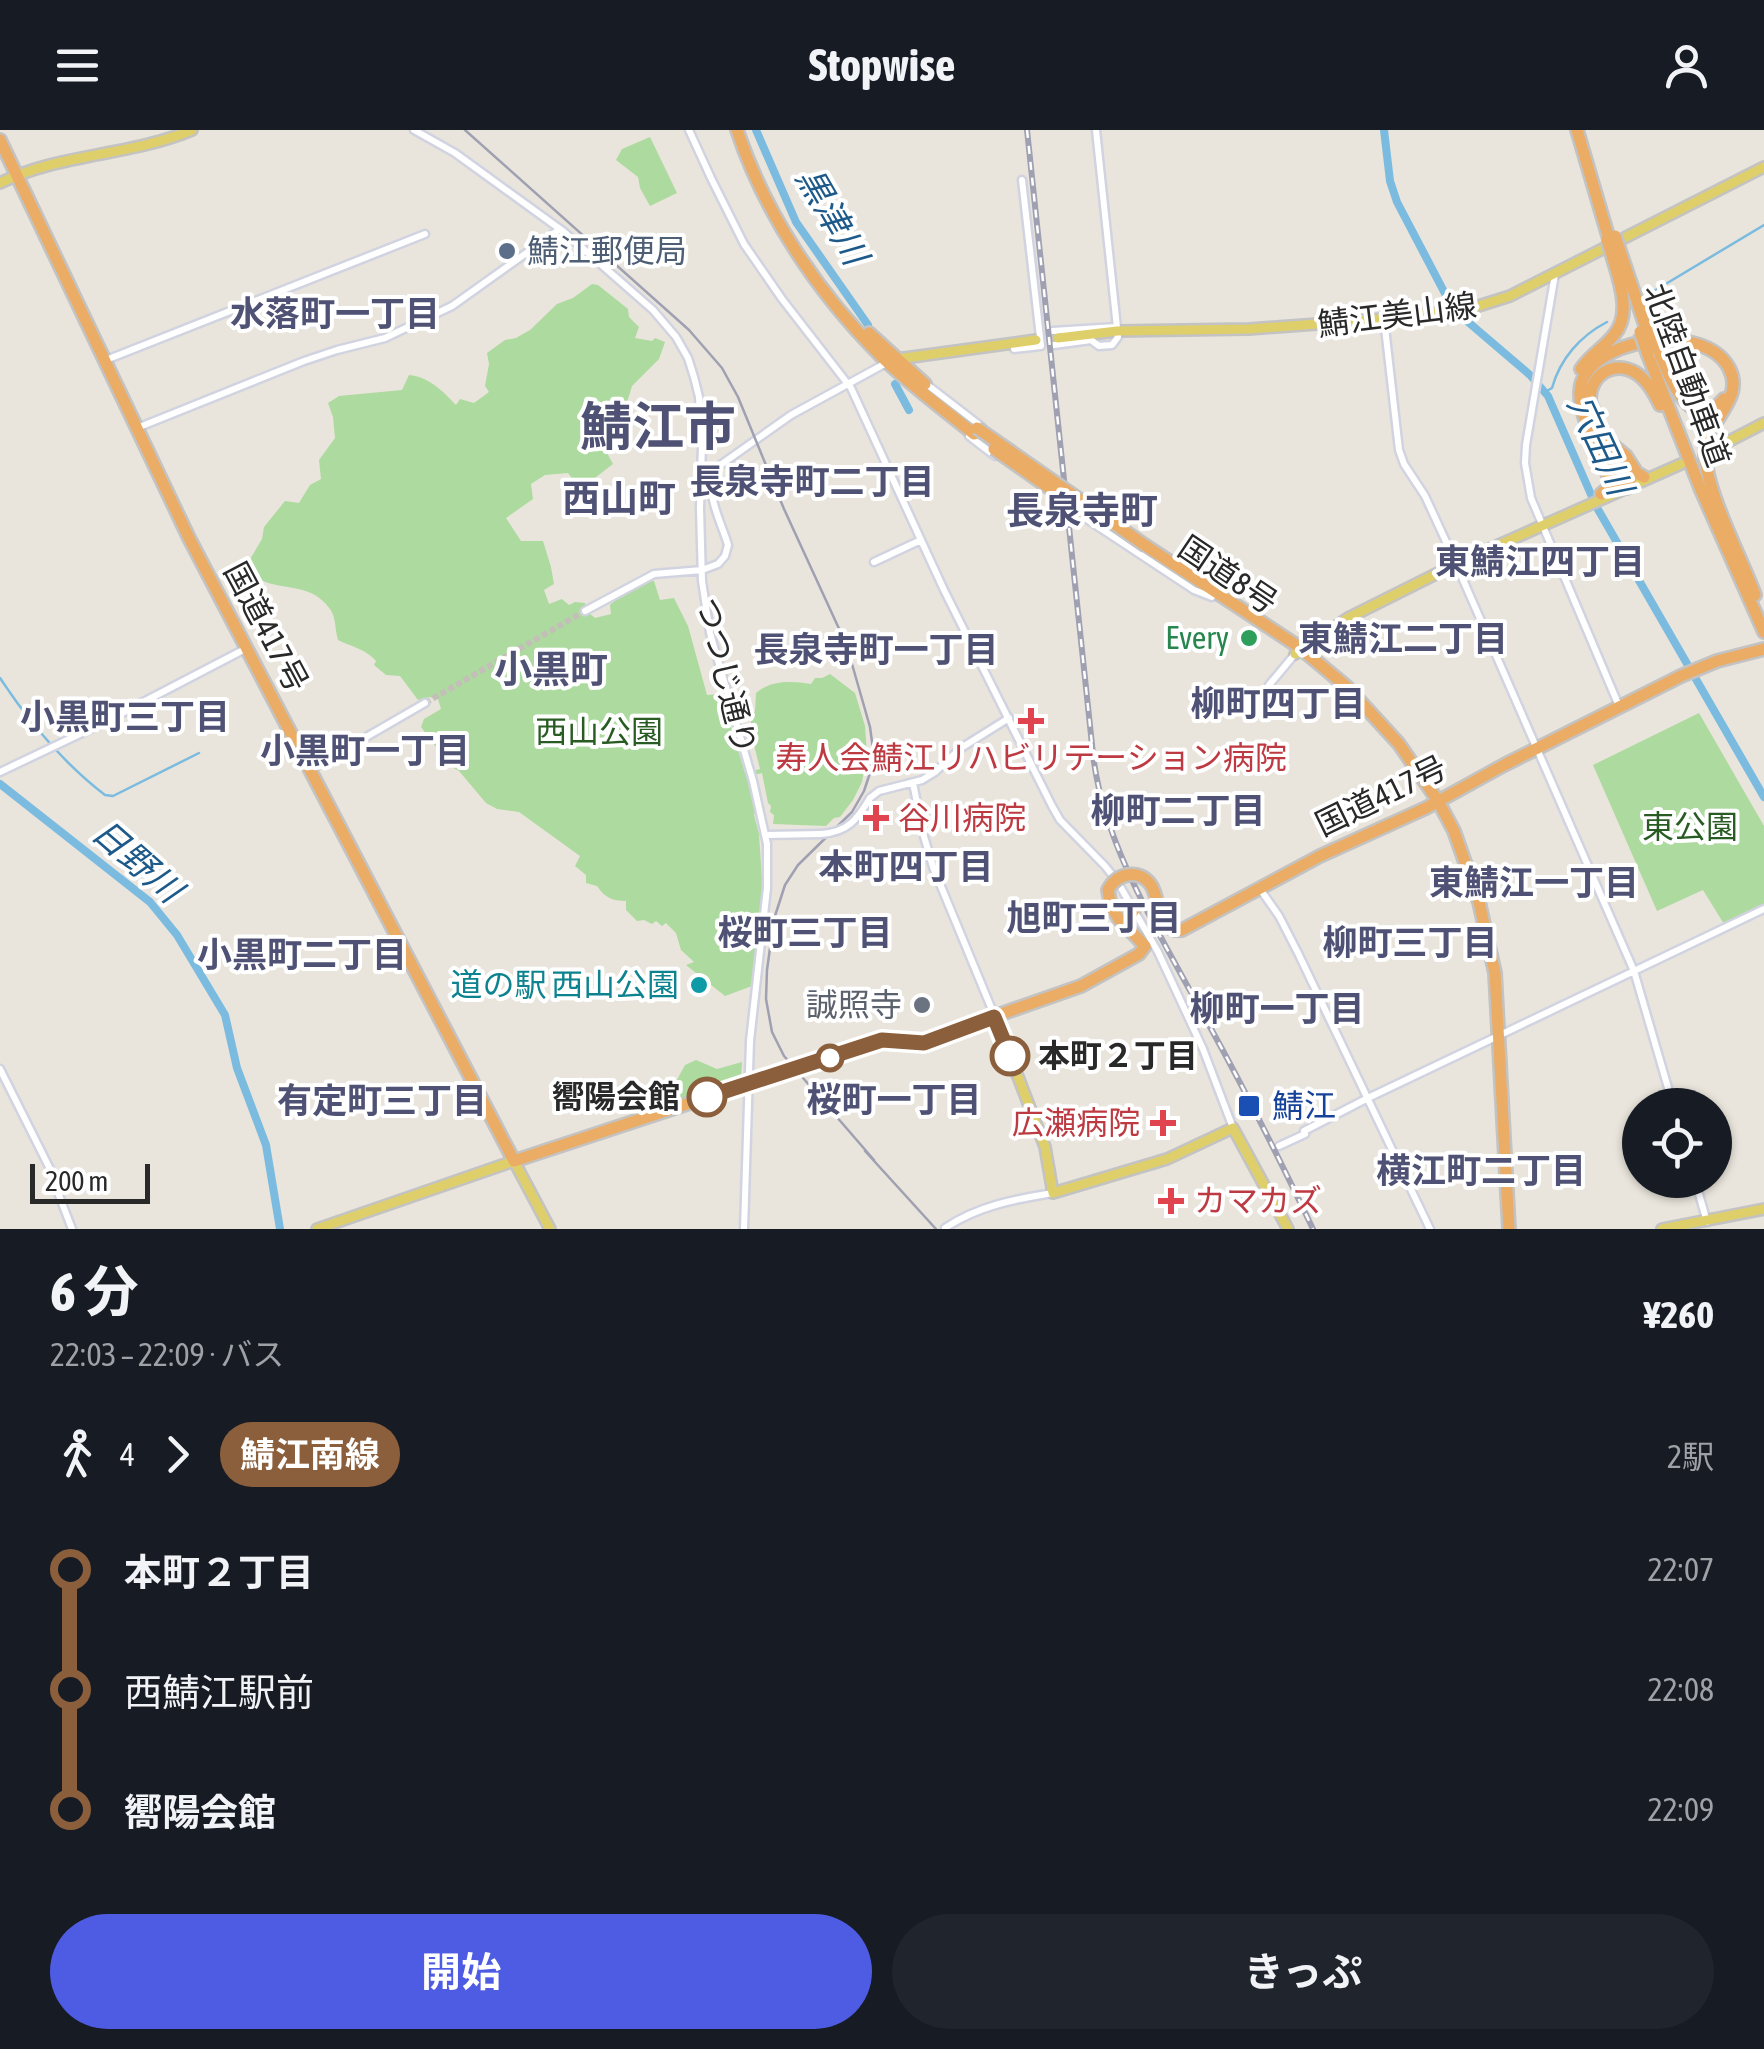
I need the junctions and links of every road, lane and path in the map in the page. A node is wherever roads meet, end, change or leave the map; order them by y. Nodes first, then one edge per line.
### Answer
1 (192, 130) edge
2 (414, 130) edge
3 (689, 130) edge
4 (741, 130) edge
5 (1096, 130) edge
6 (1581, 130) edge
7 (0, 140) edge
8 (1585, 146) junction
9 (1764, 167) edge
10 (16, 174) junction
11 (1022, 180) dead end
12 (0, 182) edge
13 (560, 229) junction
14 (426, 234) dead end
15 (1612, 244) junction
16 (1555, 273) junction
17 (1384, 319) junction
18 (1116, 329) junction
19 (1646, 332) junction
20 (1055, 338) dead end
21 (1036, 340) dead end
22 (1014, 348) dead end
23 (1655, 354) junction
24 (106, 360) junction
25 (892, 361) junction
26 (848, 383) junction
27 (918, 384) junction
28 (1587, 411) junction
29 (1764, 423) edge
30 (137, 428) junction
31 (1712, 450) dead end
32 (1631, 465) junction
33 (1029, 470) dead end
34 (1608, 474) junction
35 (1644, 476) junction
36 (1626, 486) junction
37 (1701, 490) junction
38 (1602, 496) junction
39 (1057, 500) dead end
40 (1084, 508) dead end
41 (1073, 510) dead end
42 (1105, 522) junction
43 (1542, 523) junction
44 (920, 540) junction
45 (874, 562) dead end
46 (1455, 562) junction
47 (702, 570) junction
48 (1214, 594) junction
49 (1758, 605) edge
50 (585, 611) tunnel mouth
51 (1764, 632) edge
52 (247, 648) junction
53 (1764, 649) edge
54 (1299, 650) junction
55 (1270, 686) dead end
56 (425, 703) tunnel mouth
57 (1620, 707) junction
58 (1009, 718) junction
59 (1536, 748) junction
60 (310, 769) junction
61 (0, 772) edge
62 (914, 783) junction
63 (1434, 803) junction
64 (766, 834) junction
65 (1260, 889) junction
66 (1134, 910) junction
67 (1764, 910) edge
68 (1120, 919) junction
69 (1147, 944) junction
70 (1634, 971) junction
71 (994, 1017) junction
72 (1497, 1038) junction
73 (0, 1069) edge
74 (749, 1083) junction
75 (1669, 1088) edge
76 (1368, 1098) junction
77 (1232, 1128) junction
78 (1280, 1146) dead end
79 (514, 1161) junction
80 (1053, 1194) junction
81 (1700, 1198) edge
82 (1764, 1209) edge
83 (1706, 1222) junction
84 (945, 1228) edge
85 (72, 1229) edge
86 (317, 1229) edge
87 (550, 1229) edge
88 (744, 1229) edge
89 (1288, 1229) edge
90 (1430, 1229) edge
91 (1506, 1229) edge
92 (1662, 1229) edge

1 - 10 main road
2 - 13 street, つつじ通り
3 - 26 street
4 - 25 highway, 国道8号
5 - 18 street
6 - 8 highway, 北陸自動車道
7 - 10 highway, 国道417号
8 - 15 highway, 北陸自動車道
8 - 15 highway, 北陸自動車道
9 - 16 main road, 鯖江美山線
10 - 12 main road
10 - 24 highway, 国道417号
11 - 22 street
13 - 30 street
13 - 47 street, つつじ通り
14 - 24 street
15 - 19 highway, 北陸自動車道
15 - 19 highway, 北陸自動車道
15 - 28 highway
16 - 17 main road, 鯖江美山線
16 - 43 street
17 - 18 main road, 鯖江美山線
17 - 46 street
18 - 20 main road, 鯖江美山線
19 - 23 highway, 北陸自動車道, bridge
21 - 25 main road
23 - 28 highway
23 - 37 highway, 北陸自動車道
23 - 49 highway, 北陸自動車道
24 - 30 highway, 国道417号
25 - 26 street
25 - 27 highway, 国道8号
26 - 44 street
26 - 47 street
27 - 33 street
27 - 39 street
27 - 48 highway, 国道8号, bridge
28 - 32 highway
28 - 34 highway
28 - 37 highway
28 - 49 highway
29 - 31 main road
30 - 52 highway, 国道417号
32 - 35 highway
32 - 36 highway
34 - 36 highway
34 - 38 highway
35 - 36 main road
35 - 36 main road
36 - 38 main road
37 - 49 highway, 北陸自動車道
38 - 43 main road
40 - 42 street
41 - 42 street
42 - 48 street
42 - 48 street
43 - 46 main road
43 - 57 street
44 - 45 street
44 - 58 street
46 - 54 main road
46 - 59 street
47 - 50 street
47 - 64 street, つつじ通り
48 - 54 highway, 国道8号
49 - 51 highway, 北陸自動車道
52 - 60 highway, 国道417号
52 - 61 street
53 - 57 highway, 国道417号
54 - 55 street
54 - 63 highway, 国道8号
56 - 60 street
57 - 59 highway, 国道417号
58 - 62 street
58 - 66 street
59 - 63 highway, 国道417号
59 - 70 street
60 - 79 highway, 国道417号
62 - 64 street, bridge
62 - 71 street
63 - 65 highway, 国道417号
63 - 72 highway, 国道8号
64 - 74 street
65 - 68 highway, 国道417号, bridge
65 - 76 street
66 - 68 highway
66 - 69 street
67 - 70 street
68 - 69 highway
69 - 71 highway
69 - 77 street
70 - 72 street
70 - 75 street
71 - 74 highway
71 - 80 main road
72 - 76 street
72 - 91 highway, 国道8号
73 - 85 street
74 - 79 highway
74 - 88 street
76 - 78 street
76 - 90 street
77 - 80 main road
77 - 89 main road
79 - 86 main road
79 - 87 main road
80 - 84 street
81 - 83 street
82 - 83 main road
83 - 92 main road

